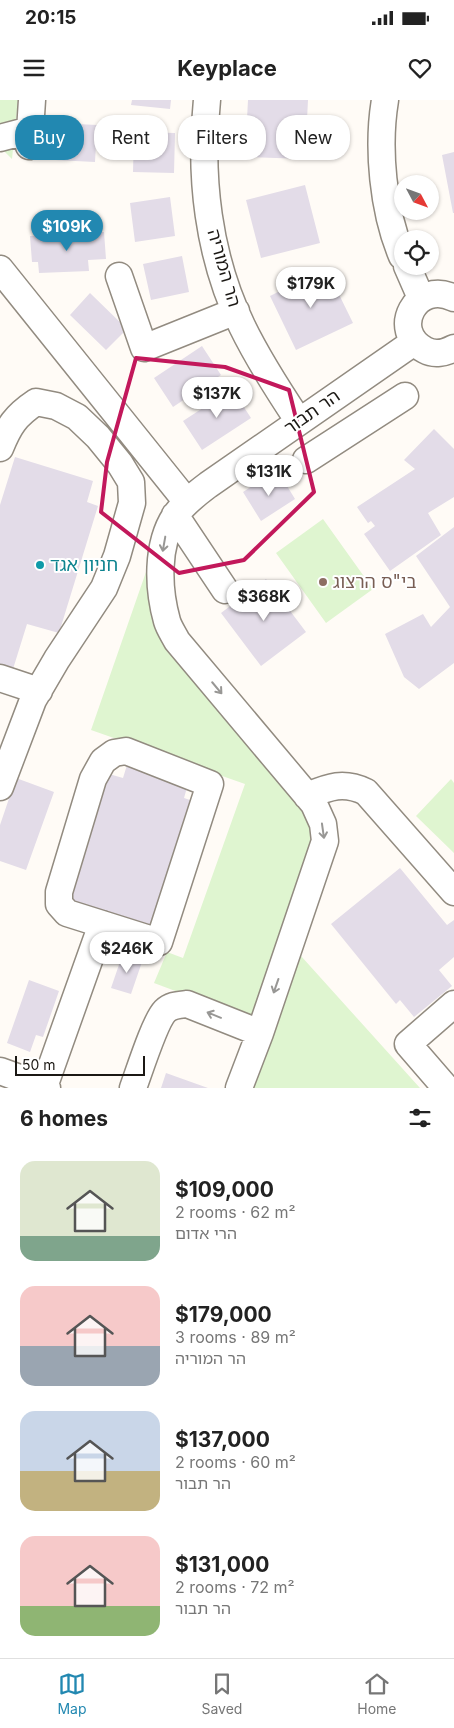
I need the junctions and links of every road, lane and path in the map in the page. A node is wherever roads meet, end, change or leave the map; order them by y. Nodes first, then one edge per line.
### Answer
1 (32, 100) edge
2 (207, 100) edge
3 (385, 100) edge
4 (0, 138) edge
5 (394, 233) edge
6 (0, 269) edge
7 (411, 275) edge
8 (119, 276) dead end
9 (422, 298) junction
10 (454, 298) edge
11 (236, 311) junction
12 (414, 342) junction
13 (454, 349) edge
14 (335, 396) junction
15 (405, 396) dead end
16 (298, 420) junction
17 (353, 429) junction
18 (0, 448) edge
19 (306, 460) dead end
20 (181, 509) junction
21 (225, 590) dead end
22 (0, 678) edge
23 (39, 691) junction
24 (0, 787) edge
25 (308, 796) junction
26 (454, 892) edge
27 (102, 924) junction
28 (454, 1004) edge
29 (260, 1033) junction
30 (0, 1072) edge
31 (446, 1078) edge
32 (45, 1088) edge
33 (133, 1088) edge
34 (239, 1088) edge

1 - 4 street
2 - 11 street, הר המוריה
3 - 5 street
6 - 20 street
7 - 9 street
8 - 11 street
9 - 10 street
9 - 12 street
11 - 16 street, הר המוריה
12 - 13 street
12 - 14 street, הר תבור
14 - 16 street, הר תבור
14 - 17 street
15 - 17 street
16 - 20 street, הר תבור
17 - 19 street
18 - 23 street
20 - 21 street
20 -> 25 street
22 - 23 street
23 - 24 street
25 - 26 street
25 -> 29 street
27 - 27 street
27 - 32 street
28 - 31 street
29 -> 33 street
29 - 34 street
30 - 32 street

